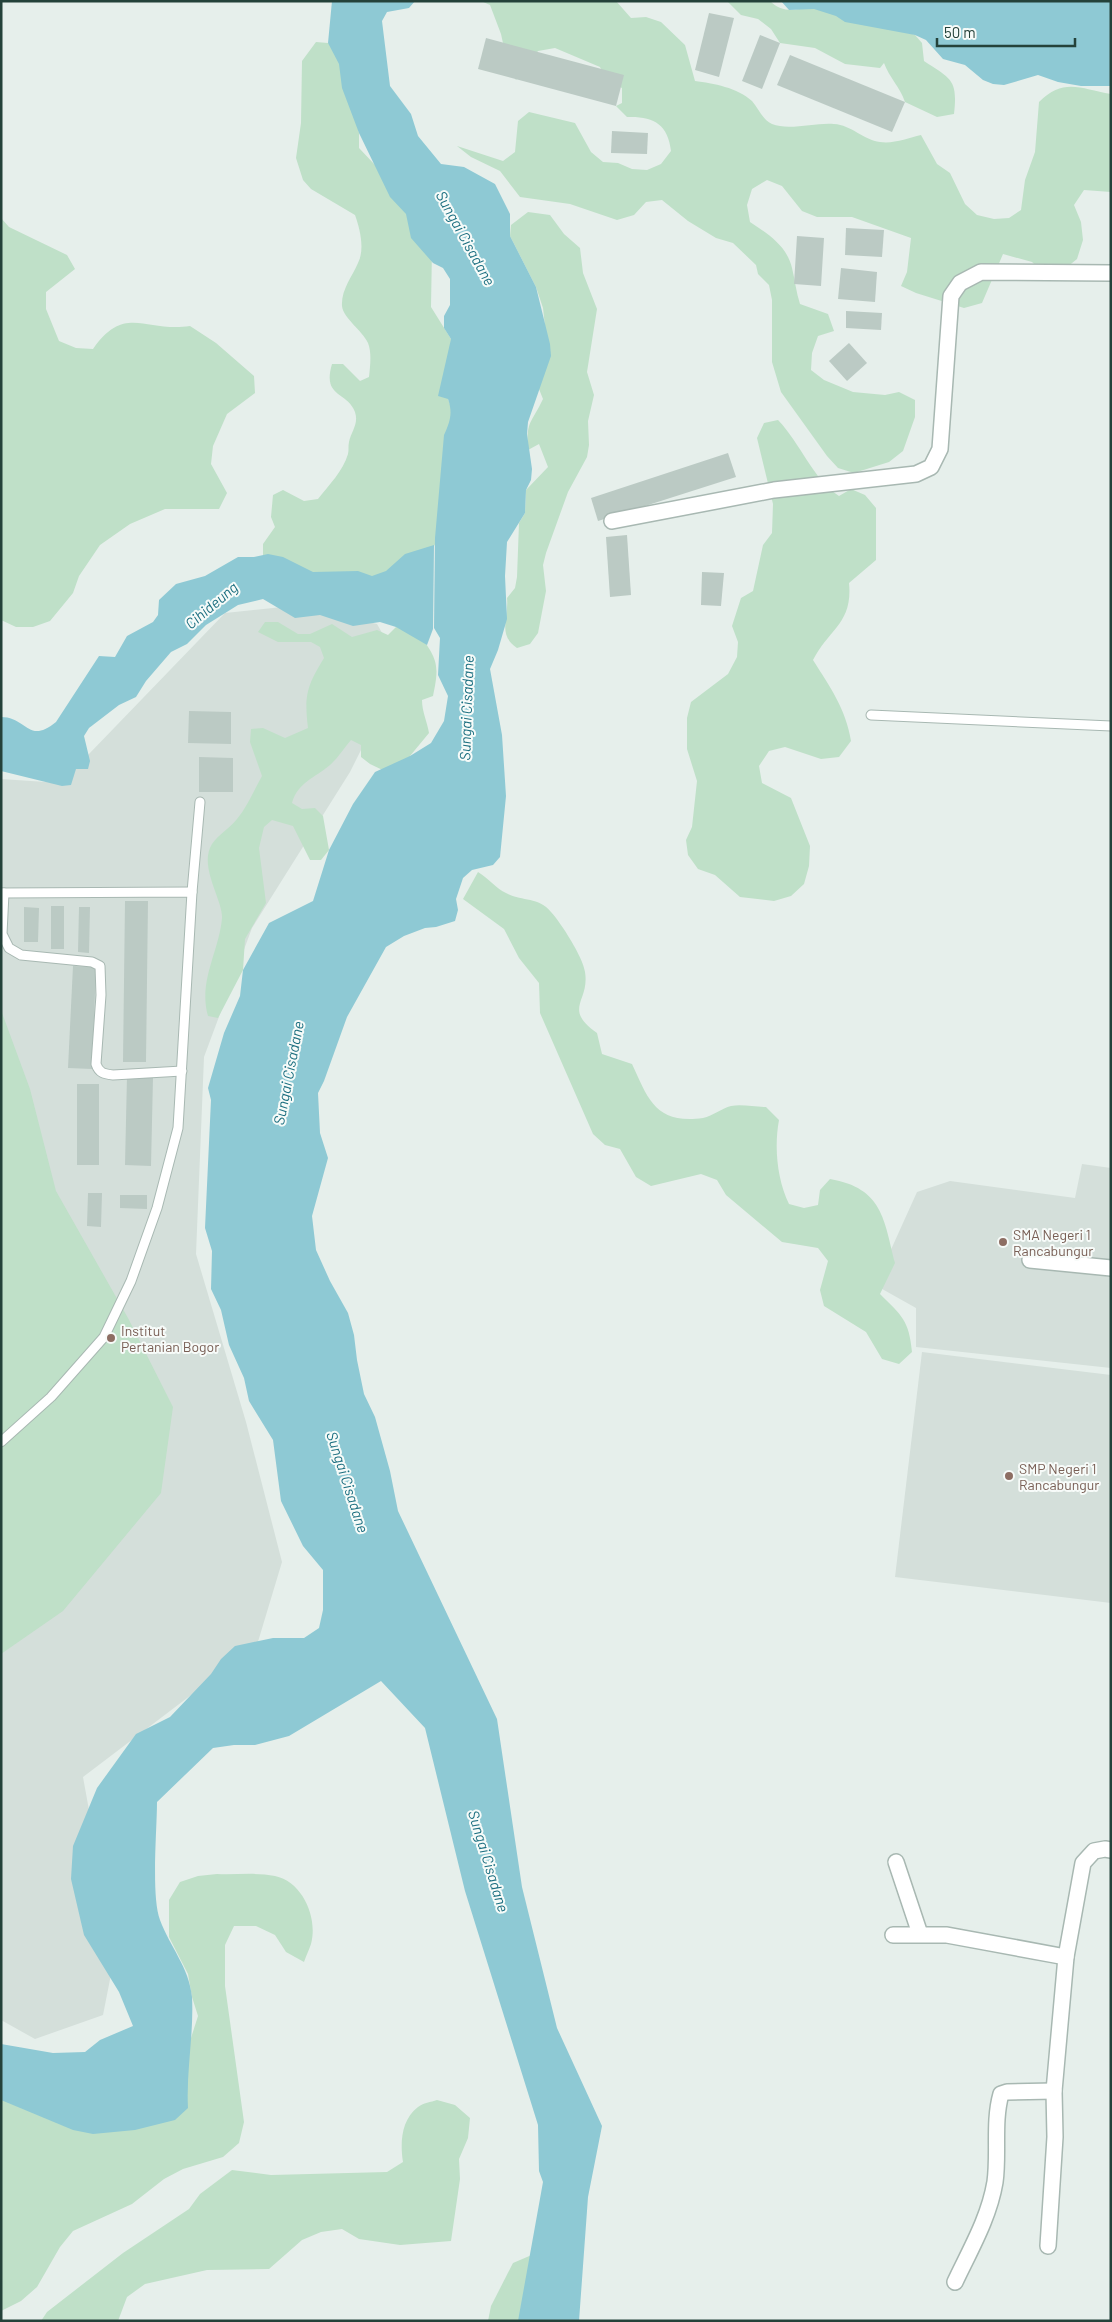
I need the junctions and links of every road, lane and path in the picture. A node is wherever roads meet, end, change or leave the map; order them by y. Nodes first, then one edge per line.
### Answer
1 (1111, 273) edge
2 (612, 521) dead end
3 (871, 715) dead end
4 (1111, 726) edge
5 (200, 802) dead end
6 (192, 892) junction
7 (3, 893) edge
8 (182, 1071) junction
9 (1030, 1260) dead end
10 (1111, 1268) edge
11 (1, 1442) edge
12 (1111, 1850) edge
13 (896, 1862) dead end
14 (920, 1934) junction
15 (893, 1935) dead end
16 (1066, 1957) junction
17 (1054, 2091) junction
18 (1048, 2246) dead end
19 (955, 2282) dead end

1 - 2 street
3 - 4 lane
5 - 6 lane
6 - 7 lane
6 - 8 lane
7 - 8 lane
8 - 11 lane
9 - 10 street
12 - 16 street
13 - 14 street
14 - 15 street
14 - 16 street
16 - 17 street
17 - 18 street
17 - 19 street

